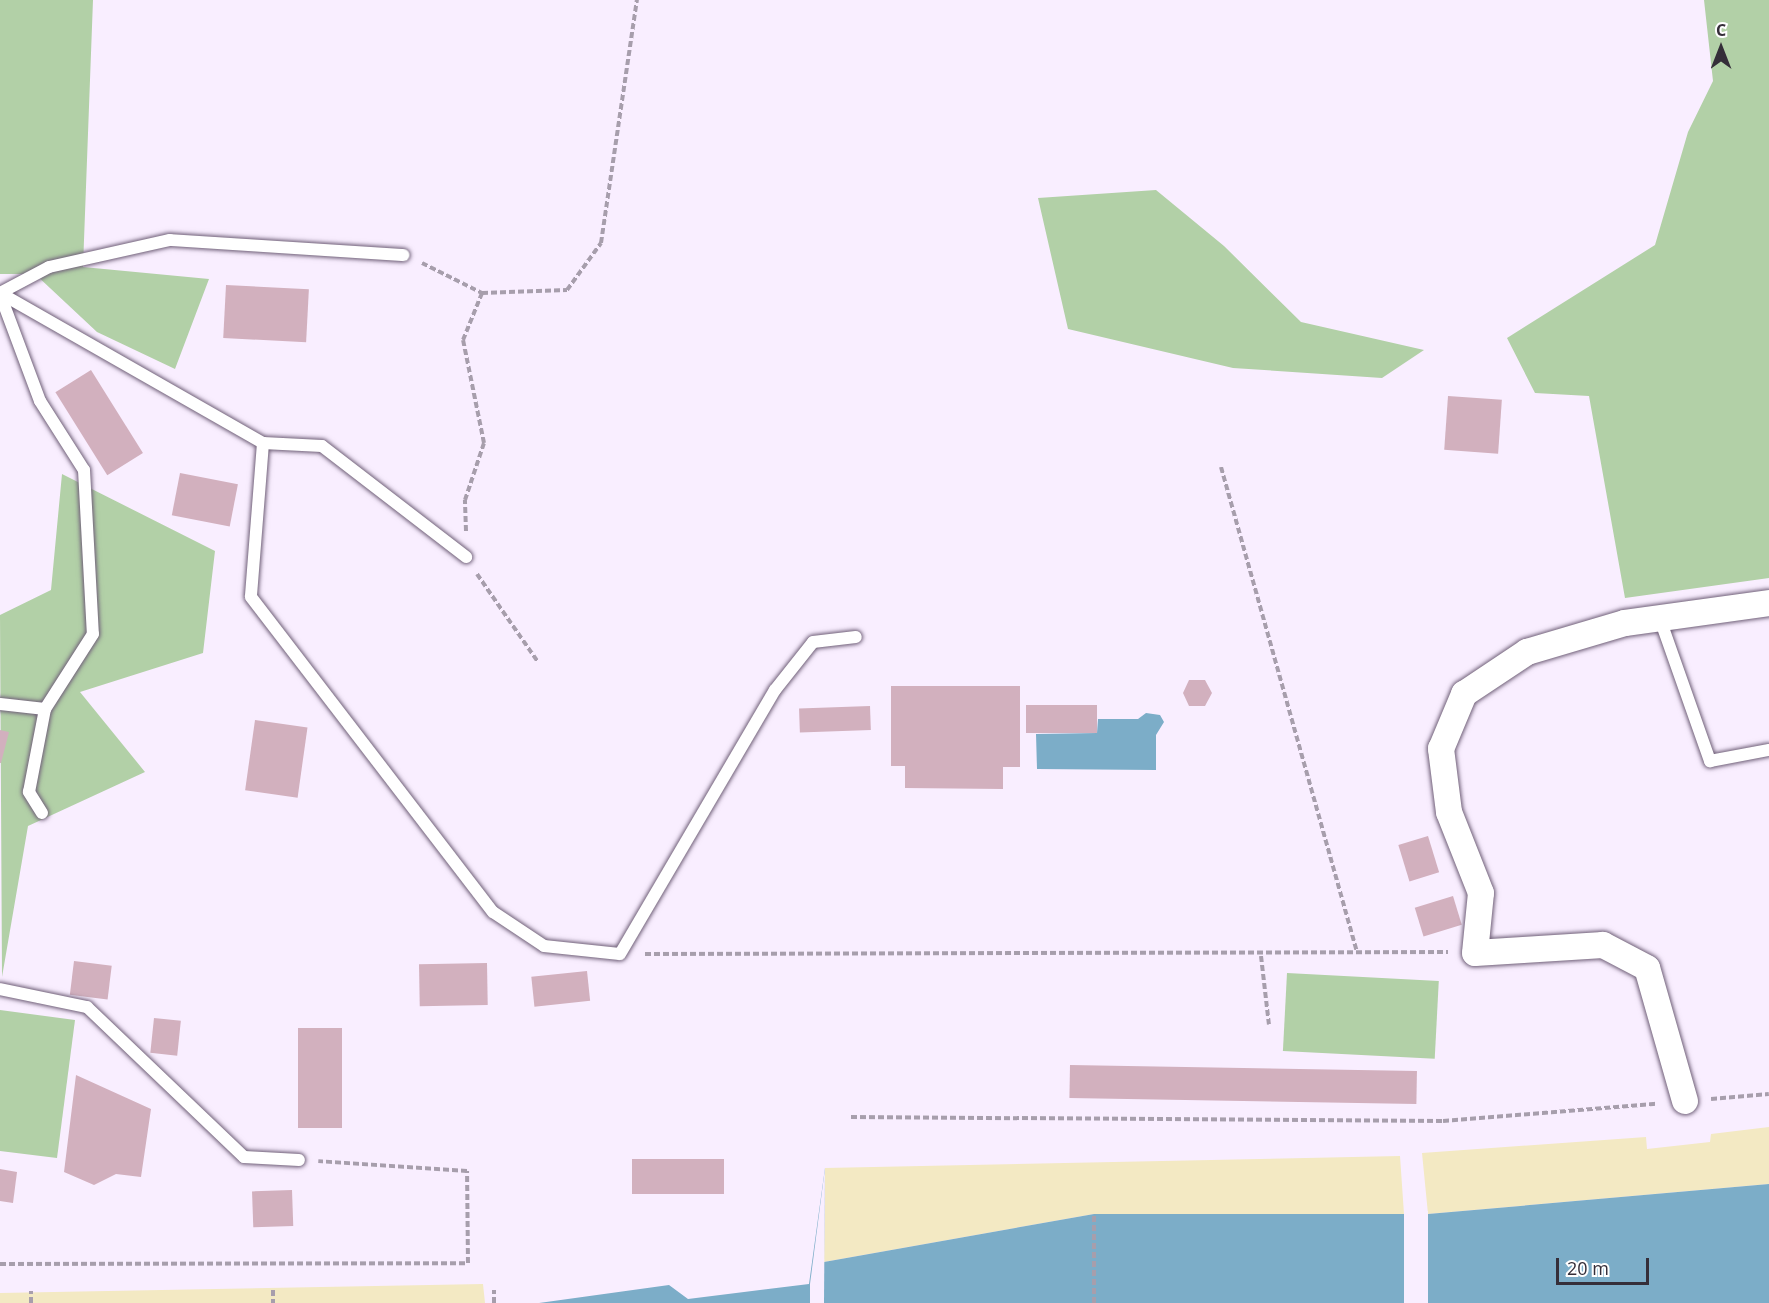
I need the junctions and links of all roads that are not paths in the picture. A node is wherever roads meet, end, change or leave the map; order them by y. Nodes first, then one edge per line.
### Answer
1 (404, 255) road end
2 (0, 293) edge
3 (264, 443) junction
4 (466, 557) road end
5 (1769, 603) edge
6 (1660, 618) junction
7 (856, 636) dead end
8 (0, 704) edge
9 (45, 710) junction
10 (1769, 750) edge
11 (42, 813) dead end
12 (0, 989) edge
13 (1685, 1101) road end
14 (299, 1160) road end

1 - 2 lane
2 - 3 lane
2 - 9 lane
3 - 4 lane
3 - 7 lane
5 - 6 street
6 - 10 lane
6 - 13 street
8 - 9 lane
9 - 11 lane
12 - 14 lane

